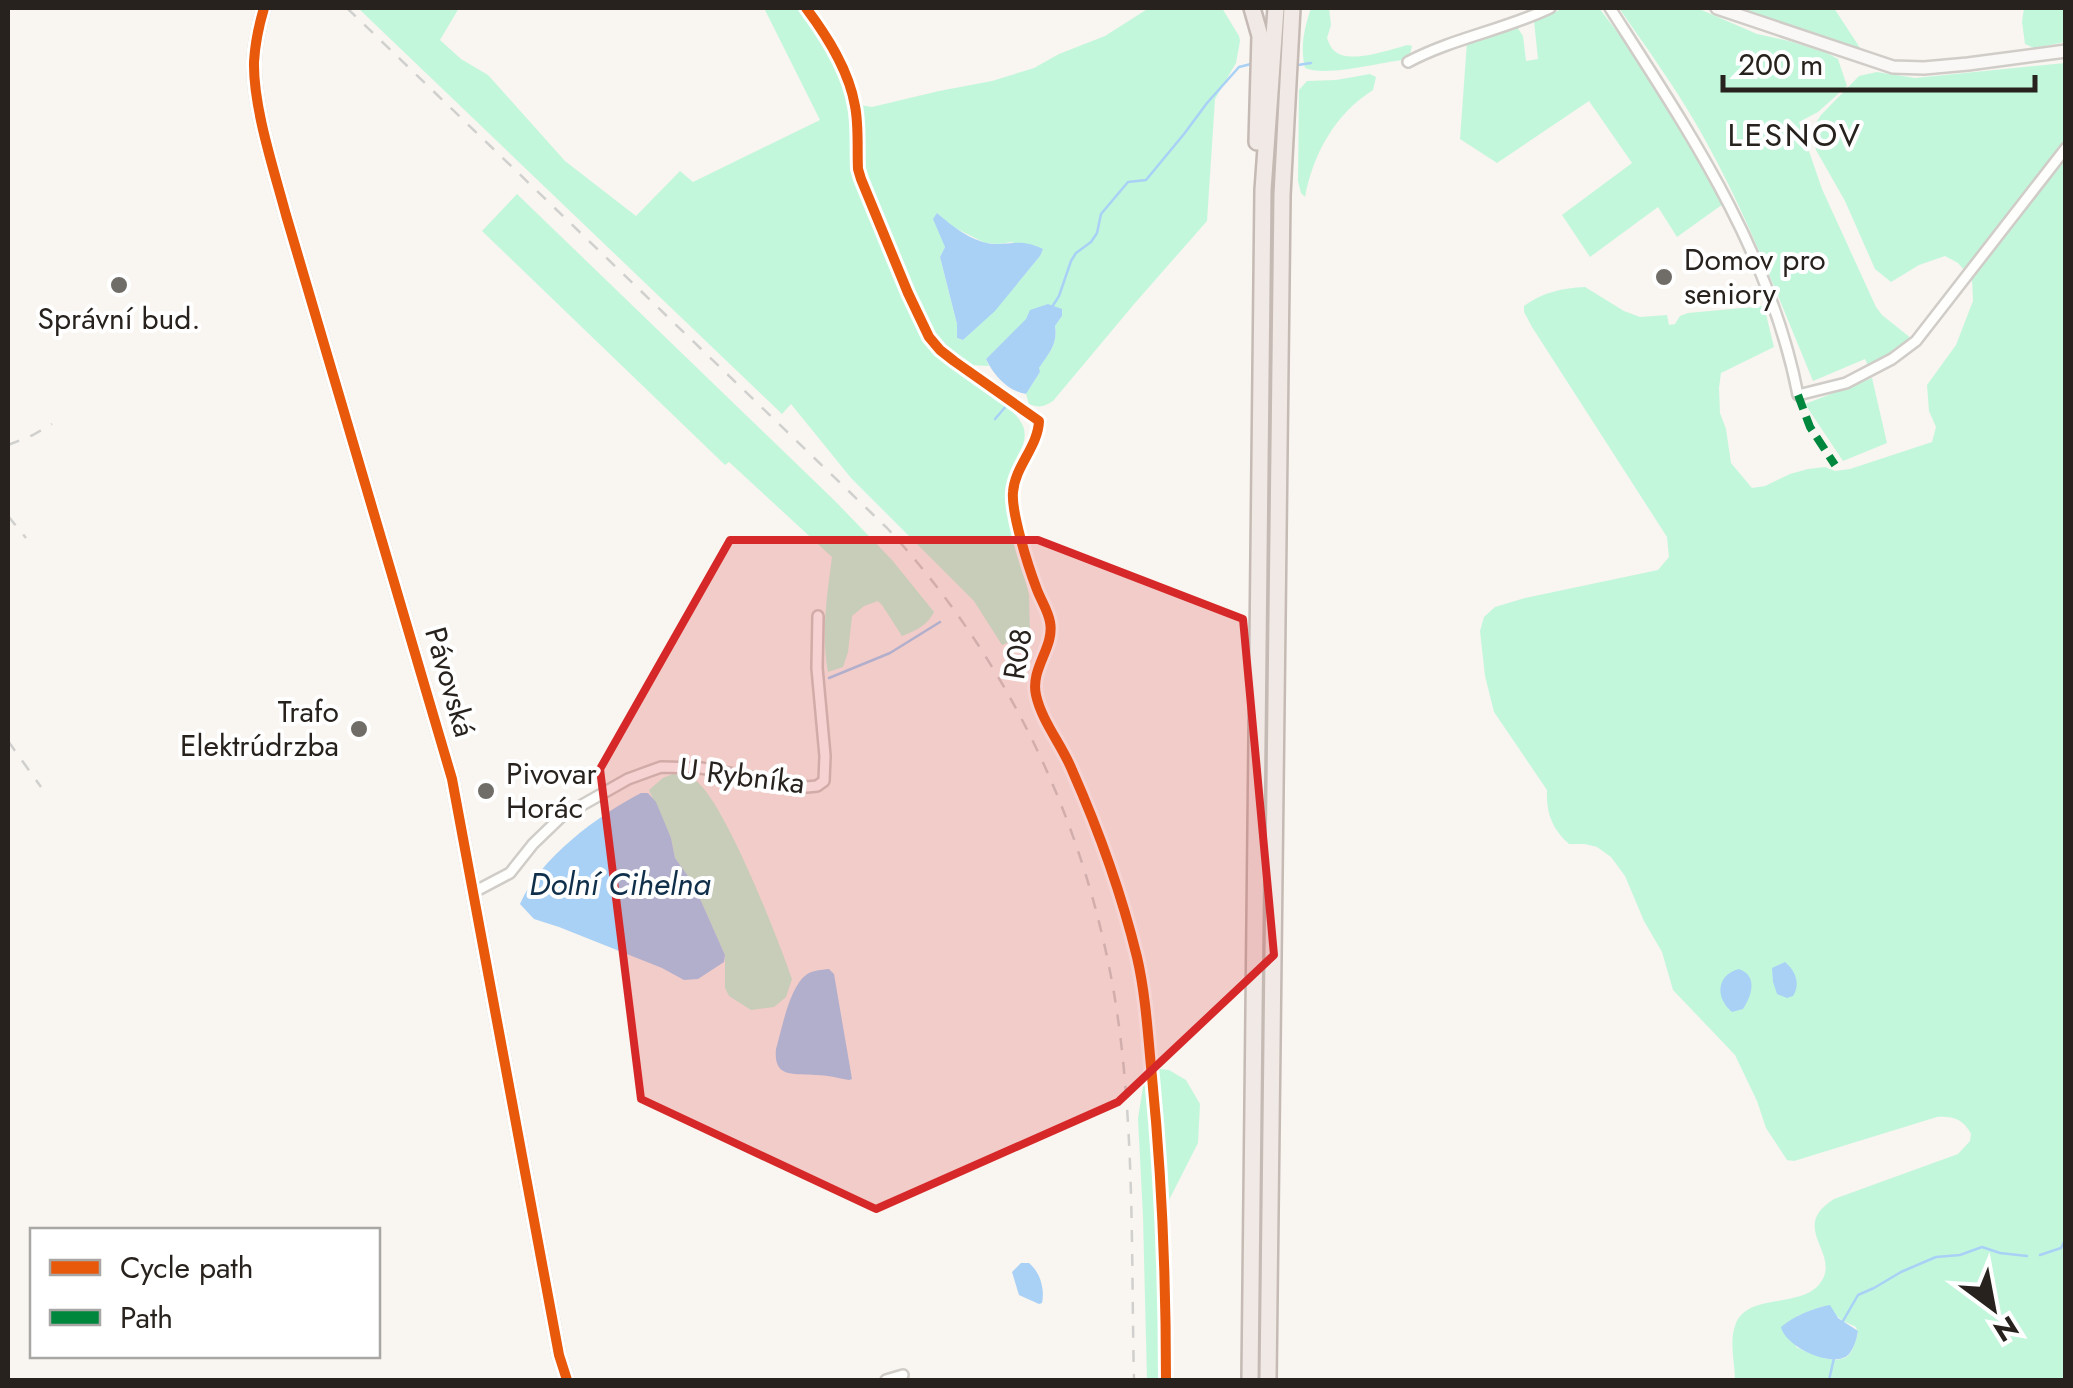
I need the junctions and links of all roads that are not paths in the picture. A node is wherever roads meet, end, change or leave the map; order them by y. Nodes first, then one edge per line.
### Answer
1 (264, 8) edge
2 (1252, 8) edge
3 (1276, 8) edge
4 (1292, 8) edge
5 (1550, 8) edge
6 (1610, 8) edge
7 (1717, 8) edge
8 (1274, 44) junction
9 (2066, 51) edge
10 (1408, 62) dead end
11 (1271, 97) junction
12 (2066, 148) edge
13 (818, 616) dead end
14 (474, 892) junction
15 (902, 1375) dead end
16 (567, 1380) edge
17 (886, 1380) edge
18 (1250, 1380) edge
19 (1268, 1380) edge

1 - 14 street, Pávovská
2 - 8 highway
3 - 8 highway
4 - 8 highway
5 - 10 street
6 - 12 street
7 - 9 street
8 - 11 highway
8 - 11 highway
11 - 18 highway
11 - 19 highway
13 - 14 street, U Rybníka
14 - 16 street, Pávovská
15 - 17 street

